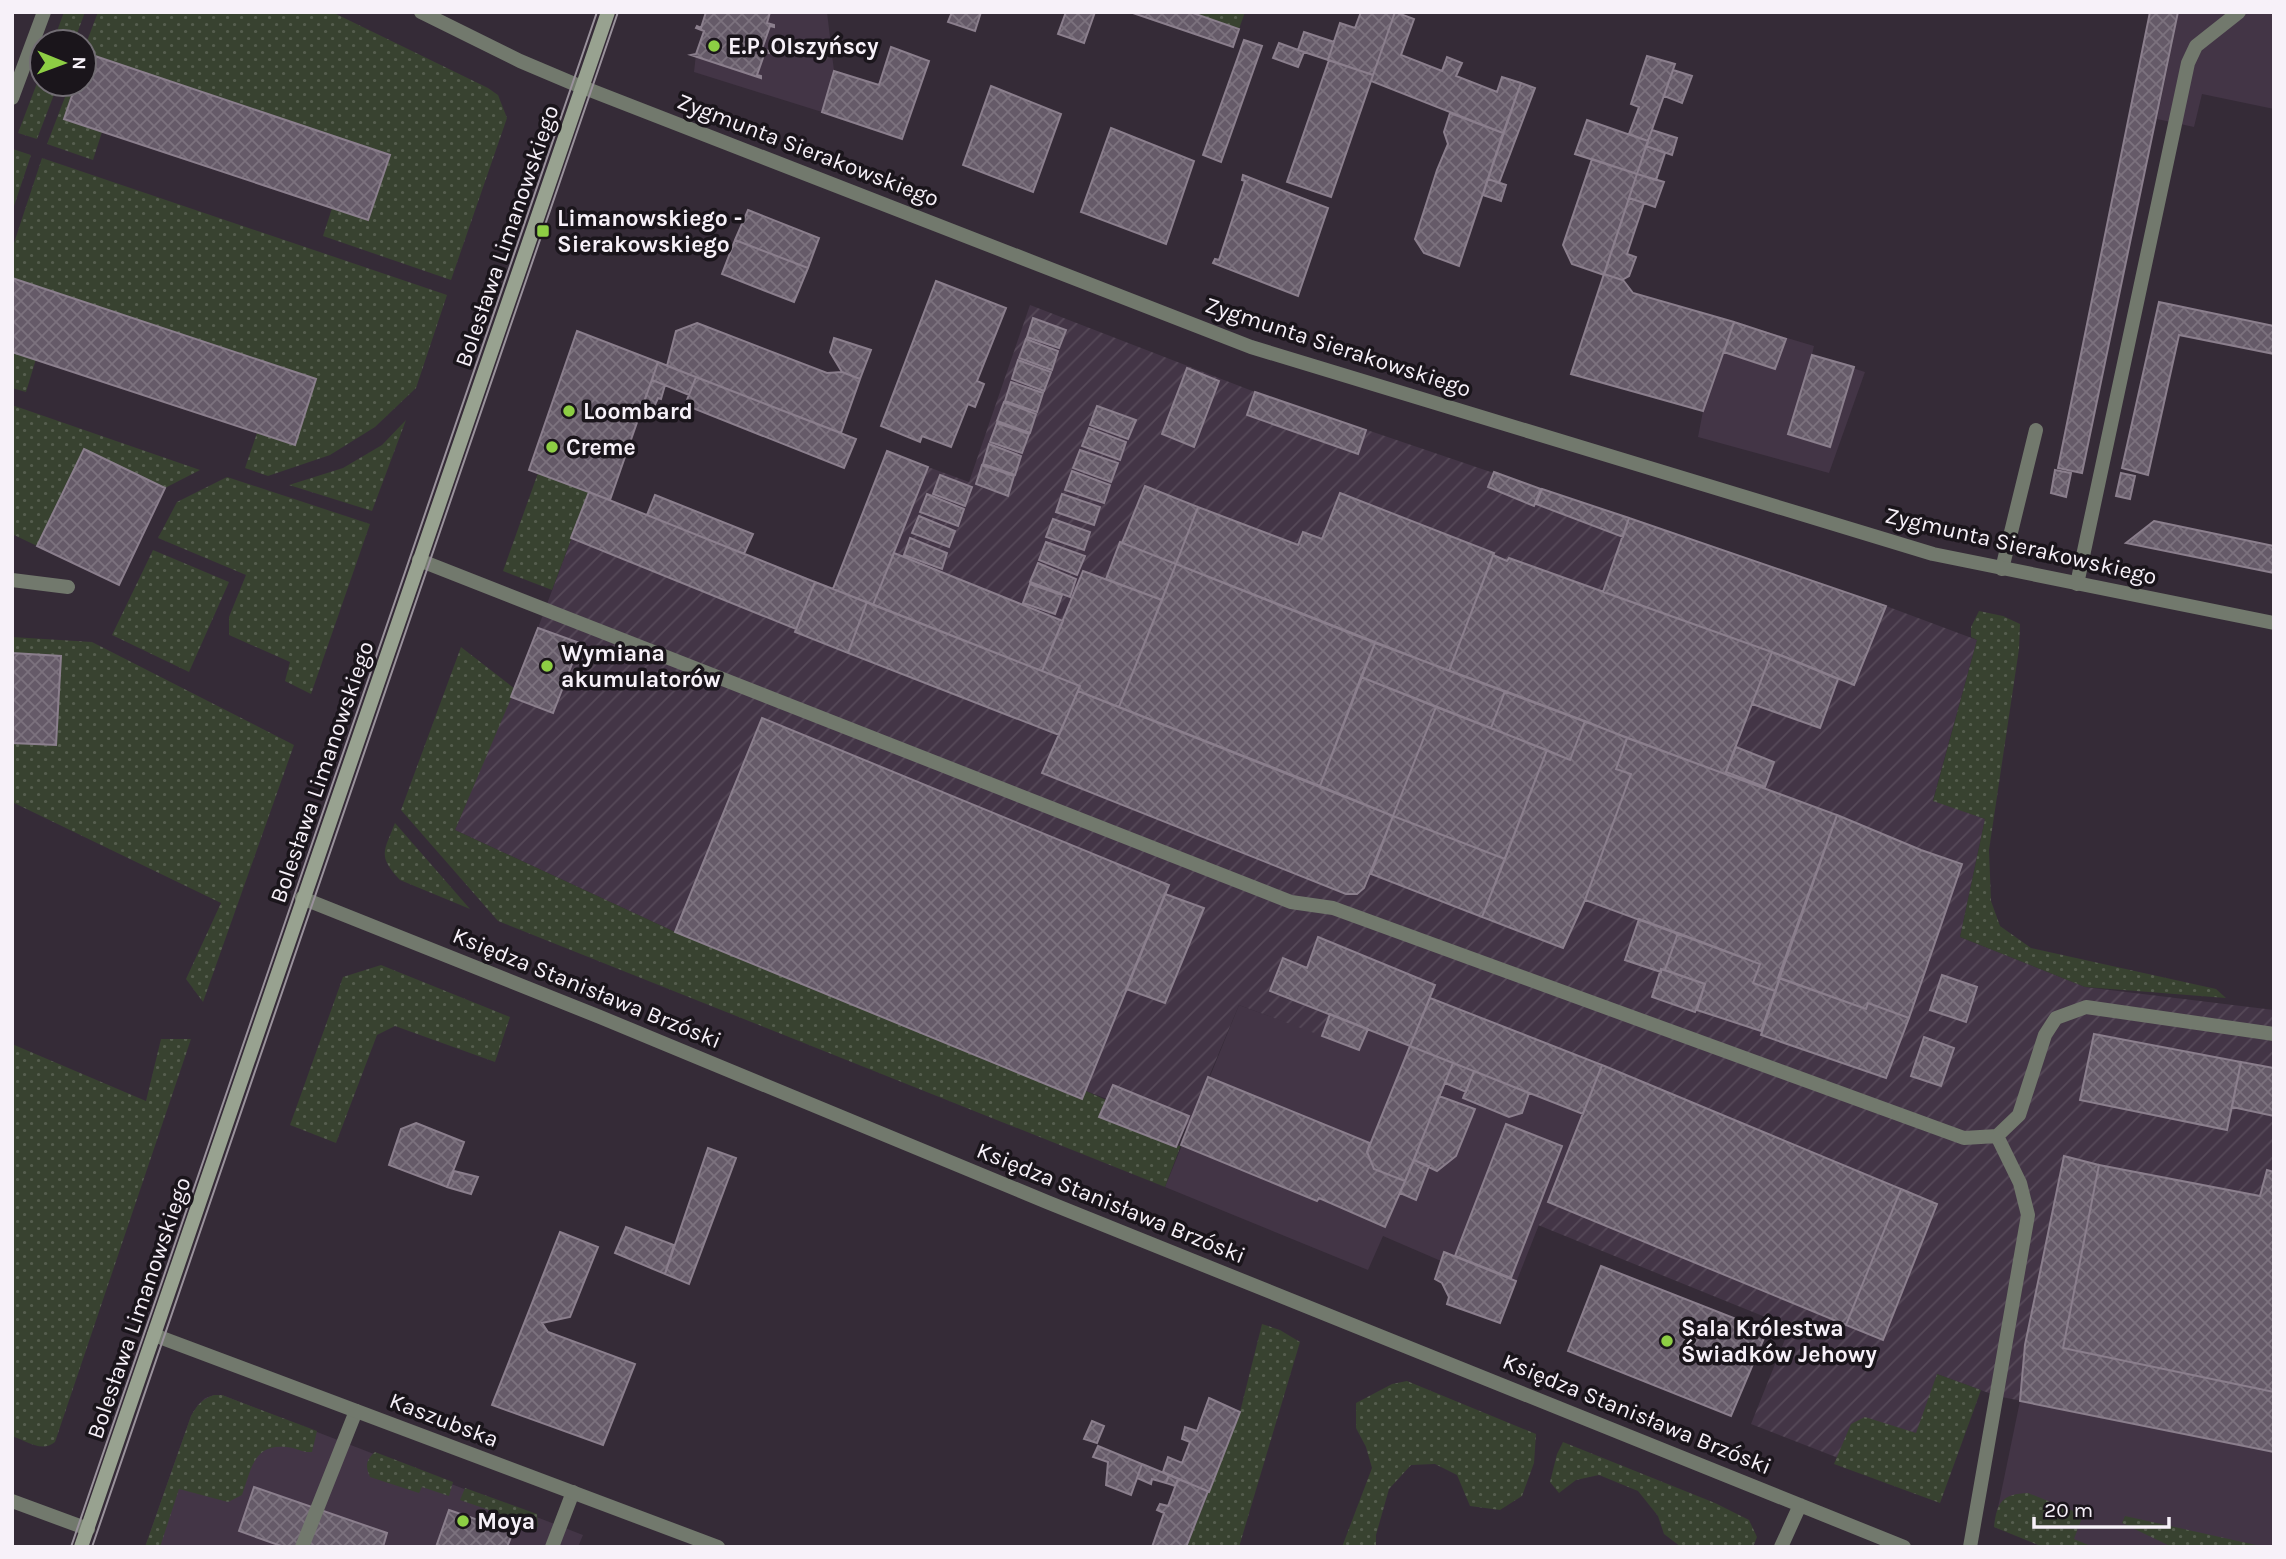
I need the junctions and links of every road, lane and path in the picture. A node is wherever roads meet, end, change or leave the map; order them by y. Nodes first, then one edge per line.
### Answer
1 (44, 12) edge
2 (421, 12) edge
3 (608, 12) edge
4 (2239, 12) edge
5 (582, 87) junction
6 (12, 98) edge
7 (2036, 430) dead end
8 (419, 560) junction
9 (2002, 569) junction
10 (12, 580) edge
11 (2077, 584) junction
12 (68, 587) dead end
13 (2274, 624) edge
14 (302, 898) junction
15 (2274, 1034) edge
16 (1997, 1136) junction
17 (154, 1335) junction
18 (356, 1411) junction
19 (573, 1492) junction
20 (12, 1501) edge
21 (1800, 1505) junction
22 (88, 1529) junction
23 (81, 1547) edge
24 (302, 1547) edge
25 (552, 1547) edge
26 (719, 1547) edge
27 (1781, 1547) edge
28 (1904, 1547) edge
29 (1970, 1547) edge

1 - 6 street
2 - 5 street, Zygmunta Sierakowskiego
3 - 5 street, Bolesława Limanowskiego
4 - 11 street
5 - 8 street, Bolesława Limanowskiego
5 - 9 street, Zygmunta Sierakowskiego
7 - 9 street
8 - 14 street, Bolesława Limanowskiego
8 - 16 street
9 - 11 street, Zygmunta Sierakowskiego
10 - 12 street
11 - 13 street, Zygmunta Sierakowskiego
14 - 17 street, Bolesława Limanowskiego
14 - 21 street, Księdza Stanisława Brzóski
15 - 16 street
16 - 29 street
17 - 18 street, Kaszubska
17 - 22 street, Bolesława Limanowskiego
18 - 19 street, Kaszubska
18 - 24 street
19 - 25 street
19 - 26 street, Kaszubska
20 - 22 street
21 - 27 street
21 - 28 street, Księdza Stanisława Brzóski
22 - 23 street, Bolesława Limanowskiego

